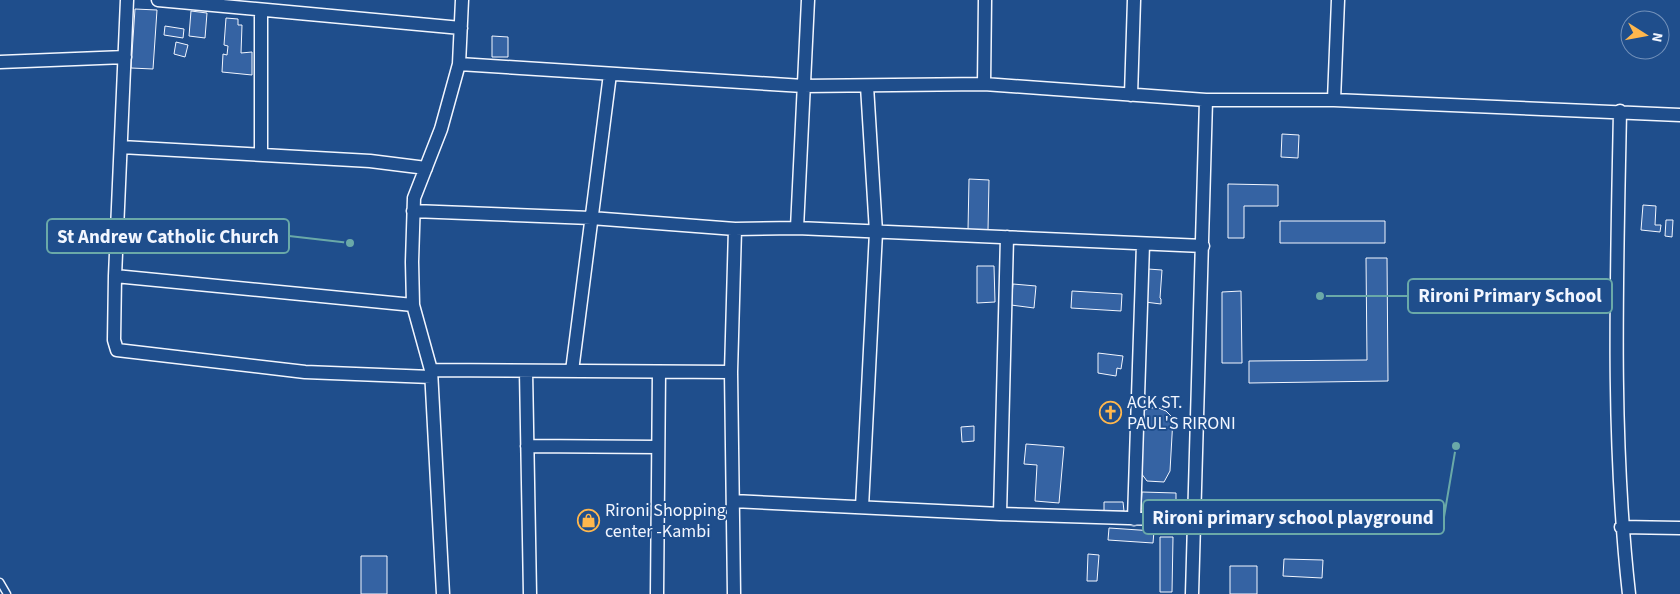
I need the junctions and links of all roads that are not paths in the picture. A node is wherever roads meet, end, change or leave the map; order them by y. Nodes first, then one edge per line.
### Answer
1 (126, 0) edge
2 (158, 0) edge
3 (462, 0) edge
4 (808, 0) edge
5 (985, 0) edge
6 (1134, 0) edge
7 (1338, 0) edge
8 (261, 10) junction
9 (461, 28) junction
10 (125, 57) junction
11 (0, 62) edge
12 (460, 64) junction
13 (610, 74) junction
14 (984, 84) junction
15 (803, 86) junction
16 (867, 86) junction
17 (1131, 95) junction
18 (1206, 100) junction
19 (1334, 100) junction
20 (1620, 111) junction
21 (1680, 115) edge
22 (121, 146) junction
23 (261, 153) junction
24 (426, 168) junction
25 (413, 211) junction
26 (591, 218) junction
27 (797, 228) junction
28 (735, 229) junction
29 (876, 232) junction
30 (1007, 236) junction
31 (1143, 244) junction
32 (1203, 246) junction
33 (115, 276) junction
34 (413, 305) junction
35 (526, 371) junction
36 (572, 371) junction
37 (659, 372) junction
38 (731, 372) junction
39 (431, 373) junction
40 (527, 446) junction
41 (658, 447) junction
42 (733, 501) junction
43 (862, 507) junction
44 (1000, 514) junction
45 (1134, 519) junction
46 (1193, 520) junction
47 (1621, 526) junction
48 (1680, 528) edge
49 (0, 582) edge
50 (7, 594) edge
51 (443, 594) edge
52 (530, 594) edge
53 (657, 594) edge
54 (734, 594) edge
55 (1192, 594) edge
56 (1629, 594) edge

1 - 10 street
2 - 8 street
3 - 9 street
4 - 15 street
5 - 14 street
6 - 17 street
7 - 19 street
8 - 9 street
8 - 23 street
9 - 12 street
10 - 11 street
10 - 22 street
12 - 13 street
12 - 24 street
13 - 15 street
13 - 26 street
14 - 16 street
14 - 17 street
15 - 16 street
15 - 27 street
16 - 29 street
17 - 18 street
18 - 19 street
18 - 32 street
19 - 20 street
20 - 21 street
20 - 47 street
22 - 23 street
22 - 33 street
23 - 24 street
24 - 25 street
25 - 26 street
25 - 34 street
26 - 28 street
26 - 36 street
27 - 28 street
27 - 29 street
28 - 38 street
29 - 30 street
29 - 43 street
30 - 31 street
30 - 44 street
31 - 32 street
31 - 45 street
32 - 46 street
33 - 34 street
33 - 39 street
34 - 39 street
35 - 36 street
35 - 39 street
35 - 40 street
36 - 37 street
37 - 38 street
37 - 41 street
38 - 42 street
39 - 51 street
40 - 41 street
40 - 52 street
41 - 53 street
42 - 43 street
42 - 54 street
43 - 44 street
44 - 45 street
45 - 46 street
46 - 55 street
47 - 48 street
47 - 56 street
49 - 50 lane

